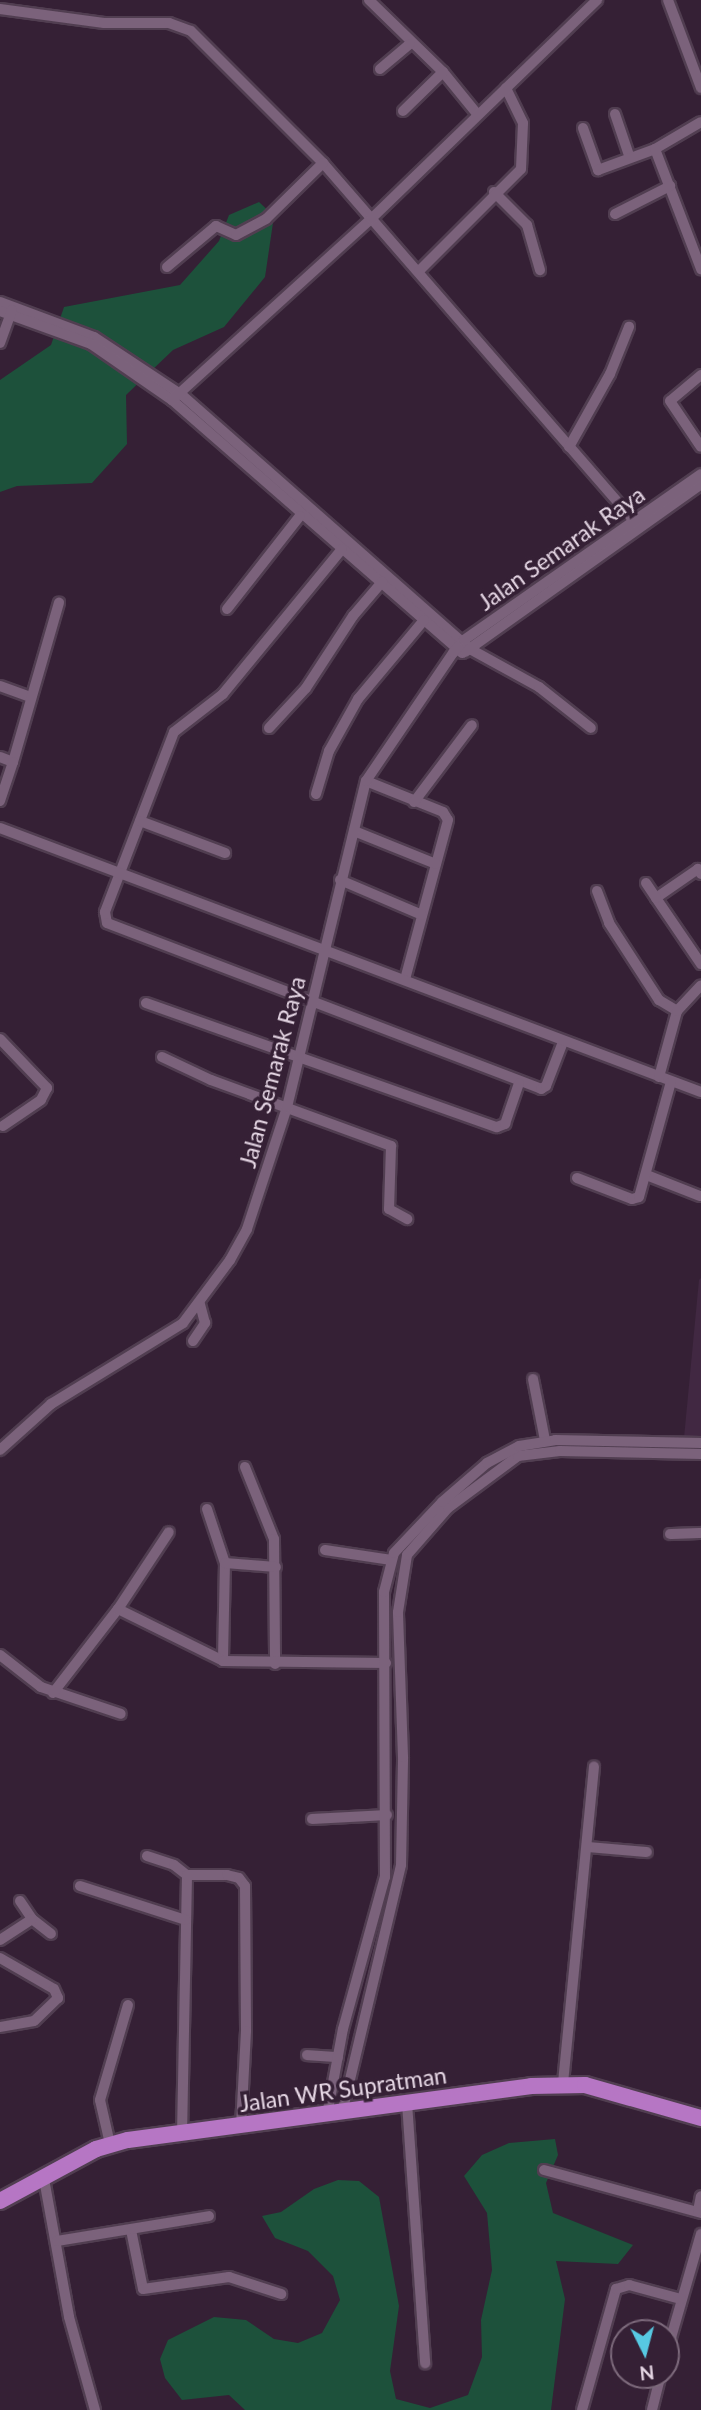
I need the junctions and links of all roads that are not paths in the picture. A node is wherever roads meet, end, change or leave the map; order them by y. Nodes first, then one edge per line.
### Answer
1 (369, 0) edge
2 (597, 0) edge
3 (668, 0) edge
4 (0, 9) edge
5 (410, 44) junction
6 (380, 69) dead end
7 (443, 72) junction
8 (506, 88) junction
9 (701, 88) edge
10 (403, 111) dead end
11 (615, 114) dead end
12 (478, 115) junction
13 (701, 121) edge
14 (583, 128) dead end
15 (655, 149) junction
16 (630, 158) junction
17 (323, 163) junction
18 (670, 186) junction
19 (494, 192) junction
20 (615, 214) dead end
21 (371, 219) junction
22 (167, 267) dead end
23 (701, 269) edge
24 (540, 270) dead end
25 (419, 271) junction
26 (0, 302) edge
27 (8, 311) edge
28 (629, 327) dead end
29 (0, 343) edge
30 (701, 375) edge
31 (177, 398) junction
32 (569, 447) junction
33 (701, 447) edge
34 (701, 474) edge
35 (701, 485) edge
36 (300, 516) junction
37 (635, 525) junction
38 (342, 550) junction
39 (382, 582) junction
40 (59, 603) dead end
41 (227, 609) dead end
42 (424, 620) junction
43 (463, 648) junction
44 (0, 686) edge
45 (31, 697) junction
46 (472, 725) dead end
47 (269, 728) dead end
48 (591, 728) dead end
49 (0, 757) edge
50 (13, 762) junction
51 (366, 781) junction
52 (316, 794) dead end
53 (0, 801) edge
54 (414, 802) junction
55 (140, 821) junction
56 (0, 828) edge
57 (354, 831) junction
58 (225, 853) dead end
59 (436, 864) junction
60 (700, 870) edge
61 (121, 874) junction
62 (340, 880) junction
63 (646, 883) dead end
64 (597, 891) dead end
65 (656, 898) junction
66 (422, 915) junction
67 (323, 950) junction
68 (701, 964) edge
69 (405, 979) junction
70 (701, 985) edge
71 (311, 1002) junction
72 (146, 1003) dead end
73 (677, 1011) junction
74 (0, 1039) edge
75 (563, 1042) junction
76 (299, 1056) junction
77 (162, 1057) dead end
78 (665, 1079) junction
79 (519, 1083) junction
80 (701, 1092) edge
81 (287, 1107) junction
82 (2, 1126) dead end
83 (649, 1176) junction
84 (577, 1178) dead end
85 (700, 1196) edge
86 (407, 1219) dead end
87 (200, 1304) junction
88 (193, 1340) dead end
89 (533, 1379) dead end
90 (545, 1440) junction
91 (701, 1443) edge
92 (0, 1450) edge
93 (701, 1454) edge
94 (245, 1467) dead end
95 (207, 1509) dead end
96 (169, 1532) dead end
97 (701, 1533) edge
98 (670, 1534) dead end
99 (402, 1541) junction
100 (413, 1545) junction
101 (325, 1550) dead end
102 (391, 1560) junction
103 (225, 1563) junction
104 (276, 1567) junction
105 (118, 1609) junction
106 (0, 1655) edge
107 (223, 1661) junction
108 (386, 1663) junction
109 (275, 1664) junction
110 (53, 1693) junction
111 (121, 1714) dead end
112 (403, 1757) junction
113 (387, 1758) junction
114 (594, 1767) dead end
115 (387, 1815) junction
116 (312, 1819) dead end
117 (587, 1847) junction
118 (647, 1852) dead end
119 (147, 1856) dead end
120 (187, 1875) junction
121 (80, 1886) dead end
122 (20, 1901) dead end
123 (32, 1919) junction
124 (186, 1920) junction
125 (51, 1934) dead end
126 (0, 1940) edge
127 (0, 1958) edge
128 (128, 2005) dead end
129 (0, 2027) edge
130 (307, 2055) dead end
131 (338, 2057) junction
132 (563, 2083) junction
133 (407, 2103) junction
134 (334, 2114) junction
135 (701, 2118) edge
136 (241, 2125) junction
137 (182, 2133) junction
138 (110, 2144) junction
139 (544, 2170) dead end
140 (44, 2179) junction
141 (701, 2196) edge
142 (0, 2201) edge
143 (699, 2212) edge
144 (209, 2216) dead end
145 (131, 2230) junction
146 (701, 2234) edge
147 (57, 2241) junction
148 (281, 2294) dead end
149 (681, 2299) junction
150 (676, 2319) edge
151 (425, 2363) dead end
152 (657, 2389) edge
153 (95, 2410) edge
154 (582, 2410) edge
155 (652, 2410) edge

1 - 5 street
2 - 8 street
3 - 9 street
4 - 17 street
5 - 6 street
5 - 7 street
7 - 10 street
7 - 12 street
8 - 12 street
8 - 19 street
11 - 16 street
12 - 21 street
13 - 15 street
14 - 16 street
15 - 16 street
15 - 18 street
17 - 21 street
17 - 22 street
18 - 20 street
18 - 23 street
19 - 24 street
19 - 25 street
21 - 25 street
21 - 31 street
25 - 32 street
26 - 27 street
27 - 29 street
27 - 31 street
28 - 32 street
30 - 33 street
31 - 36 street
31 - 43 street
32 - 37 street
34 - 37 street, Jalan Semarak Raya
35 - 37 street, Jalan Semarak Raya
36 - 38 street
36 - 41 street
37 - 43 street, Jalan Semarak Raya
38 - 39 street
38 - 55 street
39 - 42 street
39 - 47 street
40 - 45 street
42 - 43 street
42 - 52 street
43 - 48 street
43 - 51 street, Jalan Semarak Raya
44 - 45 street
45 - 50 street
46 - 54 street
49 - 50 street
50 - 53 street
51 - 54 street
51 - 57 street, Jalan Semarak Raya
54 - 59 street
55 - 58 street
55 - 61 street
56 - 61 street
57 - 59 street
57 - 62 street, Jalan Semarak Raya
59 - 66 street
60 - 65 street
61 - 67 street
61 - 71 street
62 - 66 street
62 - 67 street, Jalan Semarak Raya
63 - 65 street
64 - 73 street
65 - 68 street
66 - 69 street
67 - 69 street
67 - 71 street, Jalan Semarak Raya
69 - 75 street
70 - 73 street
71 - 76 street, Jalan Semarak Raya
71 - 79 street
72 - 76 street
73 - 78 street
74 - 82 street
75 - 78 street
75 - 79 street
76 - 79 street
76 - 81 street, Jalan Semarak Raya
77 - 81 street
78 - 80 street
78 - 83 street
81 - 86 street
81 - 87 street, Jalan Semarak Raya
83 - 84 street
83 - 85 street
87 - 88 street
87 - 92 street, Jalan Semarak Raya
89 - 90 street
90 - 91 street
90 - 99 street
93 - 100 street
94 - 104 street
95 - 103 street
96 - 105 street
97 - 98 street
99 - 100 street
99 - 102 street
100 - 112 street
101 - 102 street
102 - 108 street
103 - 104 street
103 - 107 street
104 - 109 street
105 - 107 street
105 - 110 street
106 - 110 street
107 - 109 street
108 - 109 street
108 - 113 street
110 - 111 street
112 - 113 street
112 - 134 street
113 - 115 street
114 - 117 street
115 - 116 street
115 - 131 street
117 - 118 street
117 - 132 street
119 - 120 street
120 - 124 street
120 - 136 street
121 - 124 street
122 - 123 street
123 - 125 street
123 - 126 street
124 - 137 street
127 - 129 street
128 - 138 street
130 - 131 street
131 - 134 street
132 - 133 highway, Jalan WR Supratman
132 - 135 highway, Jalan WR Supratman
133 - 134 highway, Jalan WR Supratman
133 - 151 street
134 - 136 highway, Jalan WR Supratman
136 - 137 highway, Jalan WR Supratman
137 - 138 highway, Jalan WR Supratman
138 - 140 highway, Jalan WR Supratman
139 - 143 street
140 - 142 highway, Jalan WR Supratman
140 - 147 street
141 - 143 street
144 - 145 street
145 - 147 street
145 - 148 street
146 - 149 street
147 - 153 street
149 - 150 street
149 - 154 street
152 - 155 street

